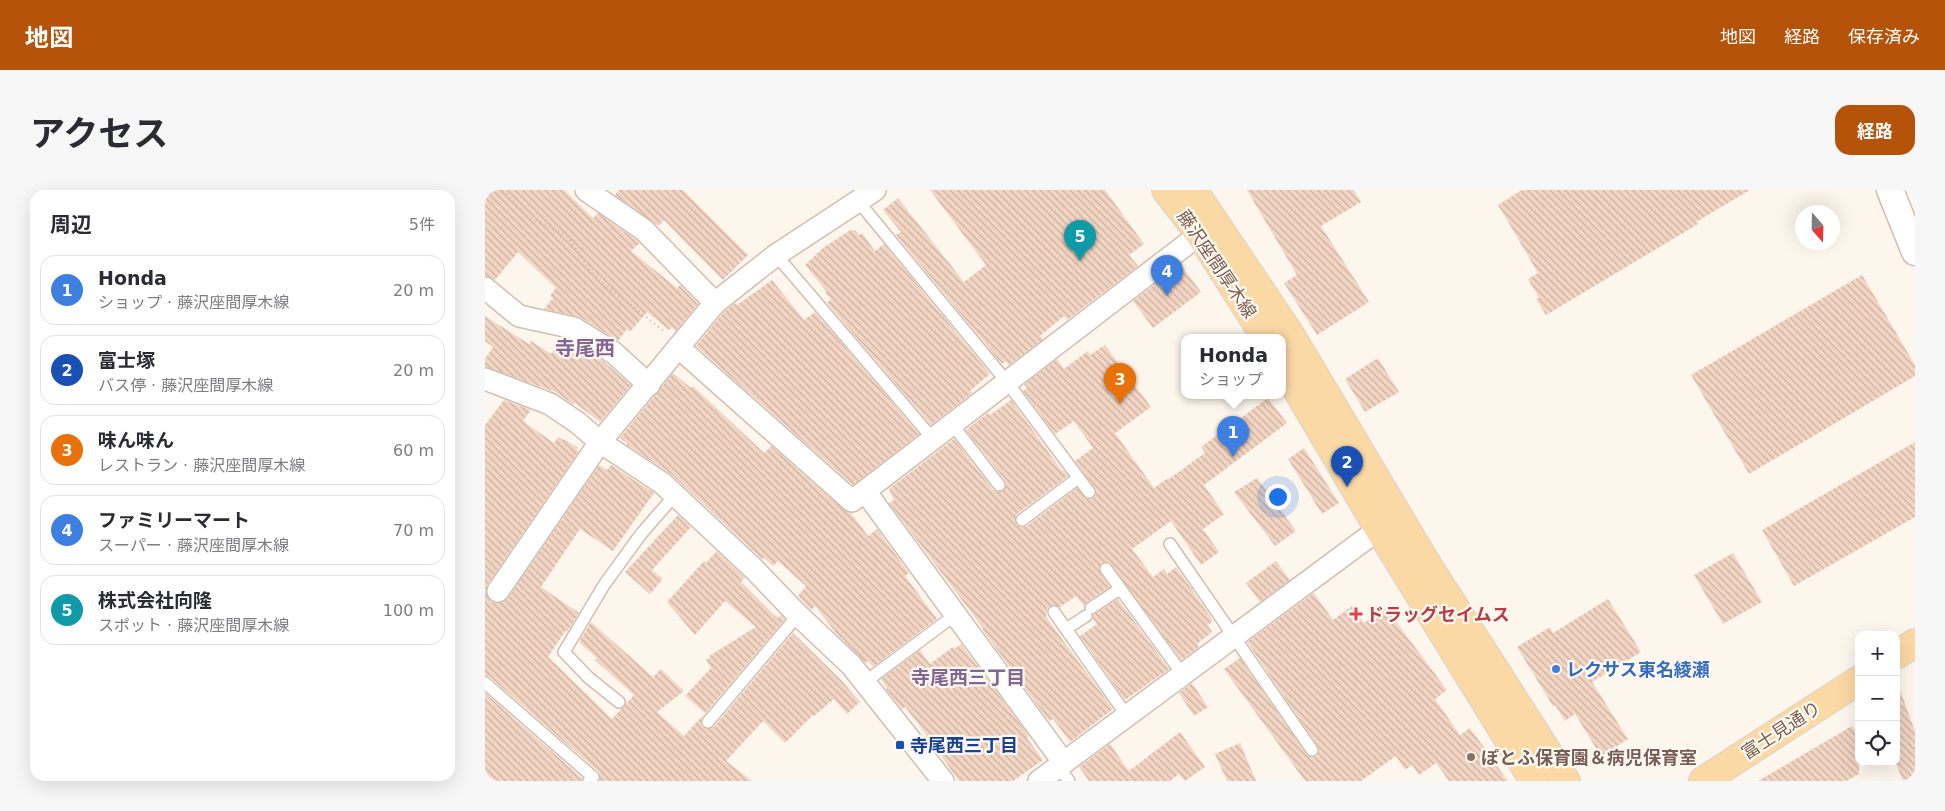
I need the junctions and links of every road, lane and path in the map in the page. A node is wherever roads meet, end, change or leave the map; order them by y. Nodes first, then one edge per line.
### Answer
1 (503, 190) edge
2 (586, 190) edge
3 (1166, 190) edge
4 (1193, 190) edge
5 (1890, 190) edge
6 (868, 193) edge
7 (1199, 234) junction
8 (1915, 252) edge
9 (775, 255) junction
10 (485, 288) edge
11 (715, 303) junction
12 (1263, 334) edge
13 (679, 346) junction
14 (1286, 371) edge
15 (485, 379) edge
16 (1007, 382) junction
17 (649, 385) junction
18 (952, 424) junction
19 (933, 439) junction
20 (600, 442) junction
21 (1078, 478) junction
22 (999, 485) dead end
23 (865, 491) junction
24 (1089, 492) dead end
25 (675, 496) junction
26 (1022, 520) dead end
27 (1379, 529) junction
28 (1170, 544) dead end
29 (1106, 570) dead end
30 (1120, 589) junction
31 (498, 591) dead end
32 (1054, 612) dead end
33 (798, 615) junction
34 (955, 615) junction
35 (1066, 629) junction
36 (1234, 637) junction
37 (1183, 675) junction
38 (865, 682) junction
39 (485, 683) edge
40 (1855, 683) edge
41 (619, 702) dead end
42 (1127, 716) junction
43 (707, 722) dead end
44 (1312, 750) dead end
45 (1063, 770) edge
46 (589, 781) edge
47 (943, 781) edge
48 (1039, 781) edge
49 (1533, 781) edge
50 (1566, 781) edge
51 (1703, 781) edge

1 - 13 path
2 - 11 street
3 - 7 main road, 藤沢座間厚木線
4 - 50 main road, 藤沢座間厚木線
5 - 8 street
6 - 9 street
6 - 16 lane
7 - 12 main road, 藤沢座間厚木線
7 - 16 street
9 - 11 street
9 - 19 lane
10 - 17 street
11 - 13 street
13 - 17 street
13 - 23 street
14 - 27 main road
15 - 20 street
16 - 18 street
16 - 21 lane
17 - 20 street
18 - 19 street
18 - 22 lane
19 - 23 street
20 - 25 street
20 - 31 street
21 - 24 lane
21 - 26 lane
23 - 34 street
25 - 33 street
25 - 41 lane
27 - 36 street
27 - 49 main road
28 - 36 lane
29 - 30 lane
30 - 35 lane
30 - 37 lane
32 - 35 lane
33 - 38 street
33 - 43 lane
34 - 38 lane
34 - 45 street
35 - 42 lane
36 - 37 street
36 - 44 lane
37 - 42 street
38 - 47 street
39 - 46 lane
40 - 51 main road, 富士見通り
42 - 45 street
45 - 48 street

